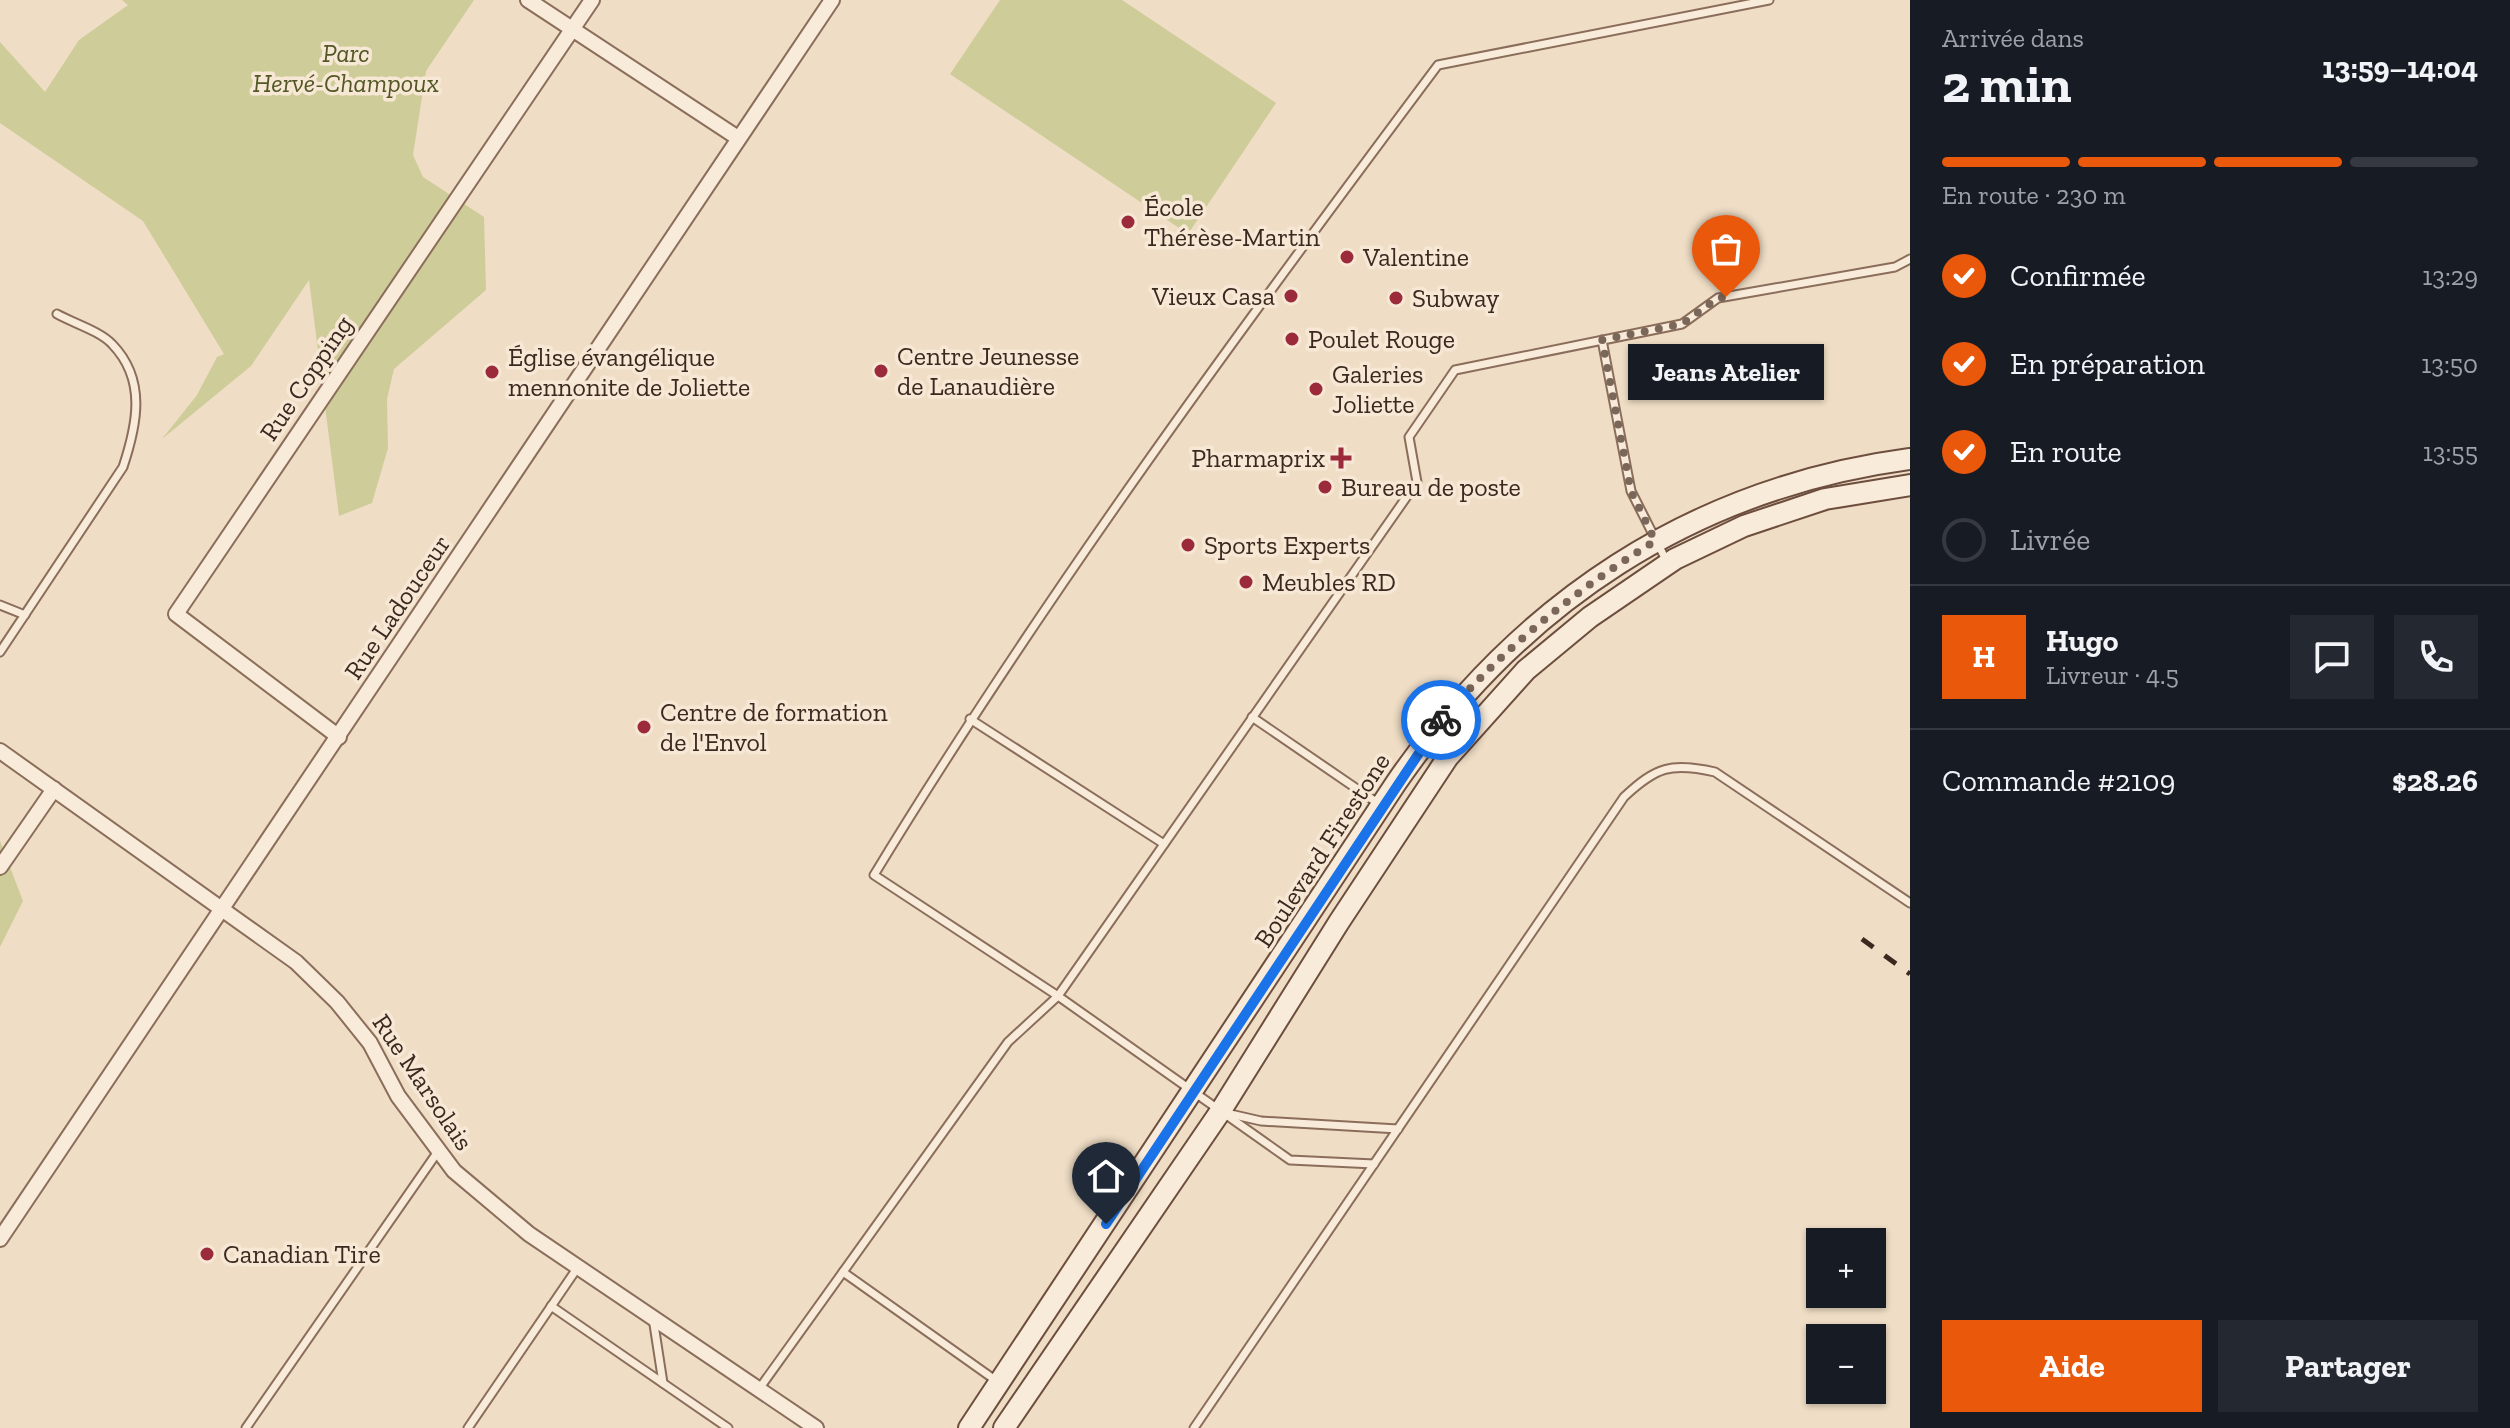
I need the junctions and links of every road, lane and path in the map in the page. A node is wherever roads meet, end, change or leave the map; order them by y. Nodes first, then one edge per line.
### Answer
1 (528, 0) edge
2 (592, 0) edge
3 (832, 0) edge
4 (1769, 0) edge
5 (571, 30) junction
6 (738, 138) junction
7 (1910, 259) edge
8 (57, 314) dead end
9 (1602, 340) junction
10 (1910, 459) edge
11 (1910, 485) edge
12 (1655, 541) junction
13 (1668, 564) junction
14 (0, 605) edge
15 (25, 615) junction
16 (0, 652) edge
17 (1252, 717) junction
18 (970, 719) junction
19 (339, 737) junction
20 (0, 751) edge
21 (54, 789) junction
22 (1381, 806) junction
23 (1164, 844) junction
24 (0, 867) edge
25 (1910, 903) edge
26 (222, 909) junction
27 (1058, 996) junction
28 (1195, 1091) junction
29 (1220, 1112) junction
30 (1398, 1129) junction
31 (439, 1150) junction
32 (1374, 1164) junction
33 (0, 1239) edge
34 (578, 1267) junction
35 (843, 1272) junction
36 (551, 1306) junction
37 (653, 1317) junction
38 (663, 1383) junction
39 (999, 1383) junction
40 (759, 1389) junction
41 (246, 1428) edge
42 (468, 1428) edge
43 (728, 1428) edge
44 (816, 1428) edge
45 (969, 1428) edge
46 (1004, 1428) edge
47 (1194, 1428) edge

1 - 5 street
2 - 5 street, Rue Copping
3 - 6 street, Rue Ladouceur
4 - 18 lane
5 - 6 street
5 - 19 street, Rue Copping
6 - 19 street, Rue Ladouceur
7 - 9 lane
8 - 15 lane
9 - 12 lane
9 - 17 lane
10 - 12 main road, Boulevard Firestone
11 - 13 main road, Boulevard Firestone
12 - 13 lane
12 - 22 main road, Boulevard Firestone
13 - 29 main road, Boulevard Firestone
14 - 15 lane
15 - 16 lane
17 - 22 lane
17 - 23 lane
18 - 23 lane
18 - 27 lane
19 - 26 street, Rue Ladouceur
20 - 21 street, Rue Marsolais
21 - 24 street
21 - 26 street, Rue Marsolais
22 - 28 main road, Boulevard Firestone
23 - 27 lane
25 - 30 lane
26 - 31 street, Rue Marsolais
26 - 33 street, Rue Ladouceur
27 - 28 lane
27 - 35 lane
28 - 29 lane
28 - 39 main road, Boulevard Firestone
29 - 30 lane
29 - 32 lane
29 - 46 main road, Boulevard Firestone
30 - 32 lane
31 - 34 street, Rue Marsolais
31 - 41 lane
32 - 47 lane
34 - 36 lane
34 - 37 street, Rue Marsolais
35 - 39 lane
35 - 40 lane
36 - 38 lane
36 - 42 lane
37 - 38 lane
37 - 40 street, Rue Marsolais
38 - 43 lane
39 - 45 main road, Boulevard Firestone
40 - 44 street, Rue Marsolais

